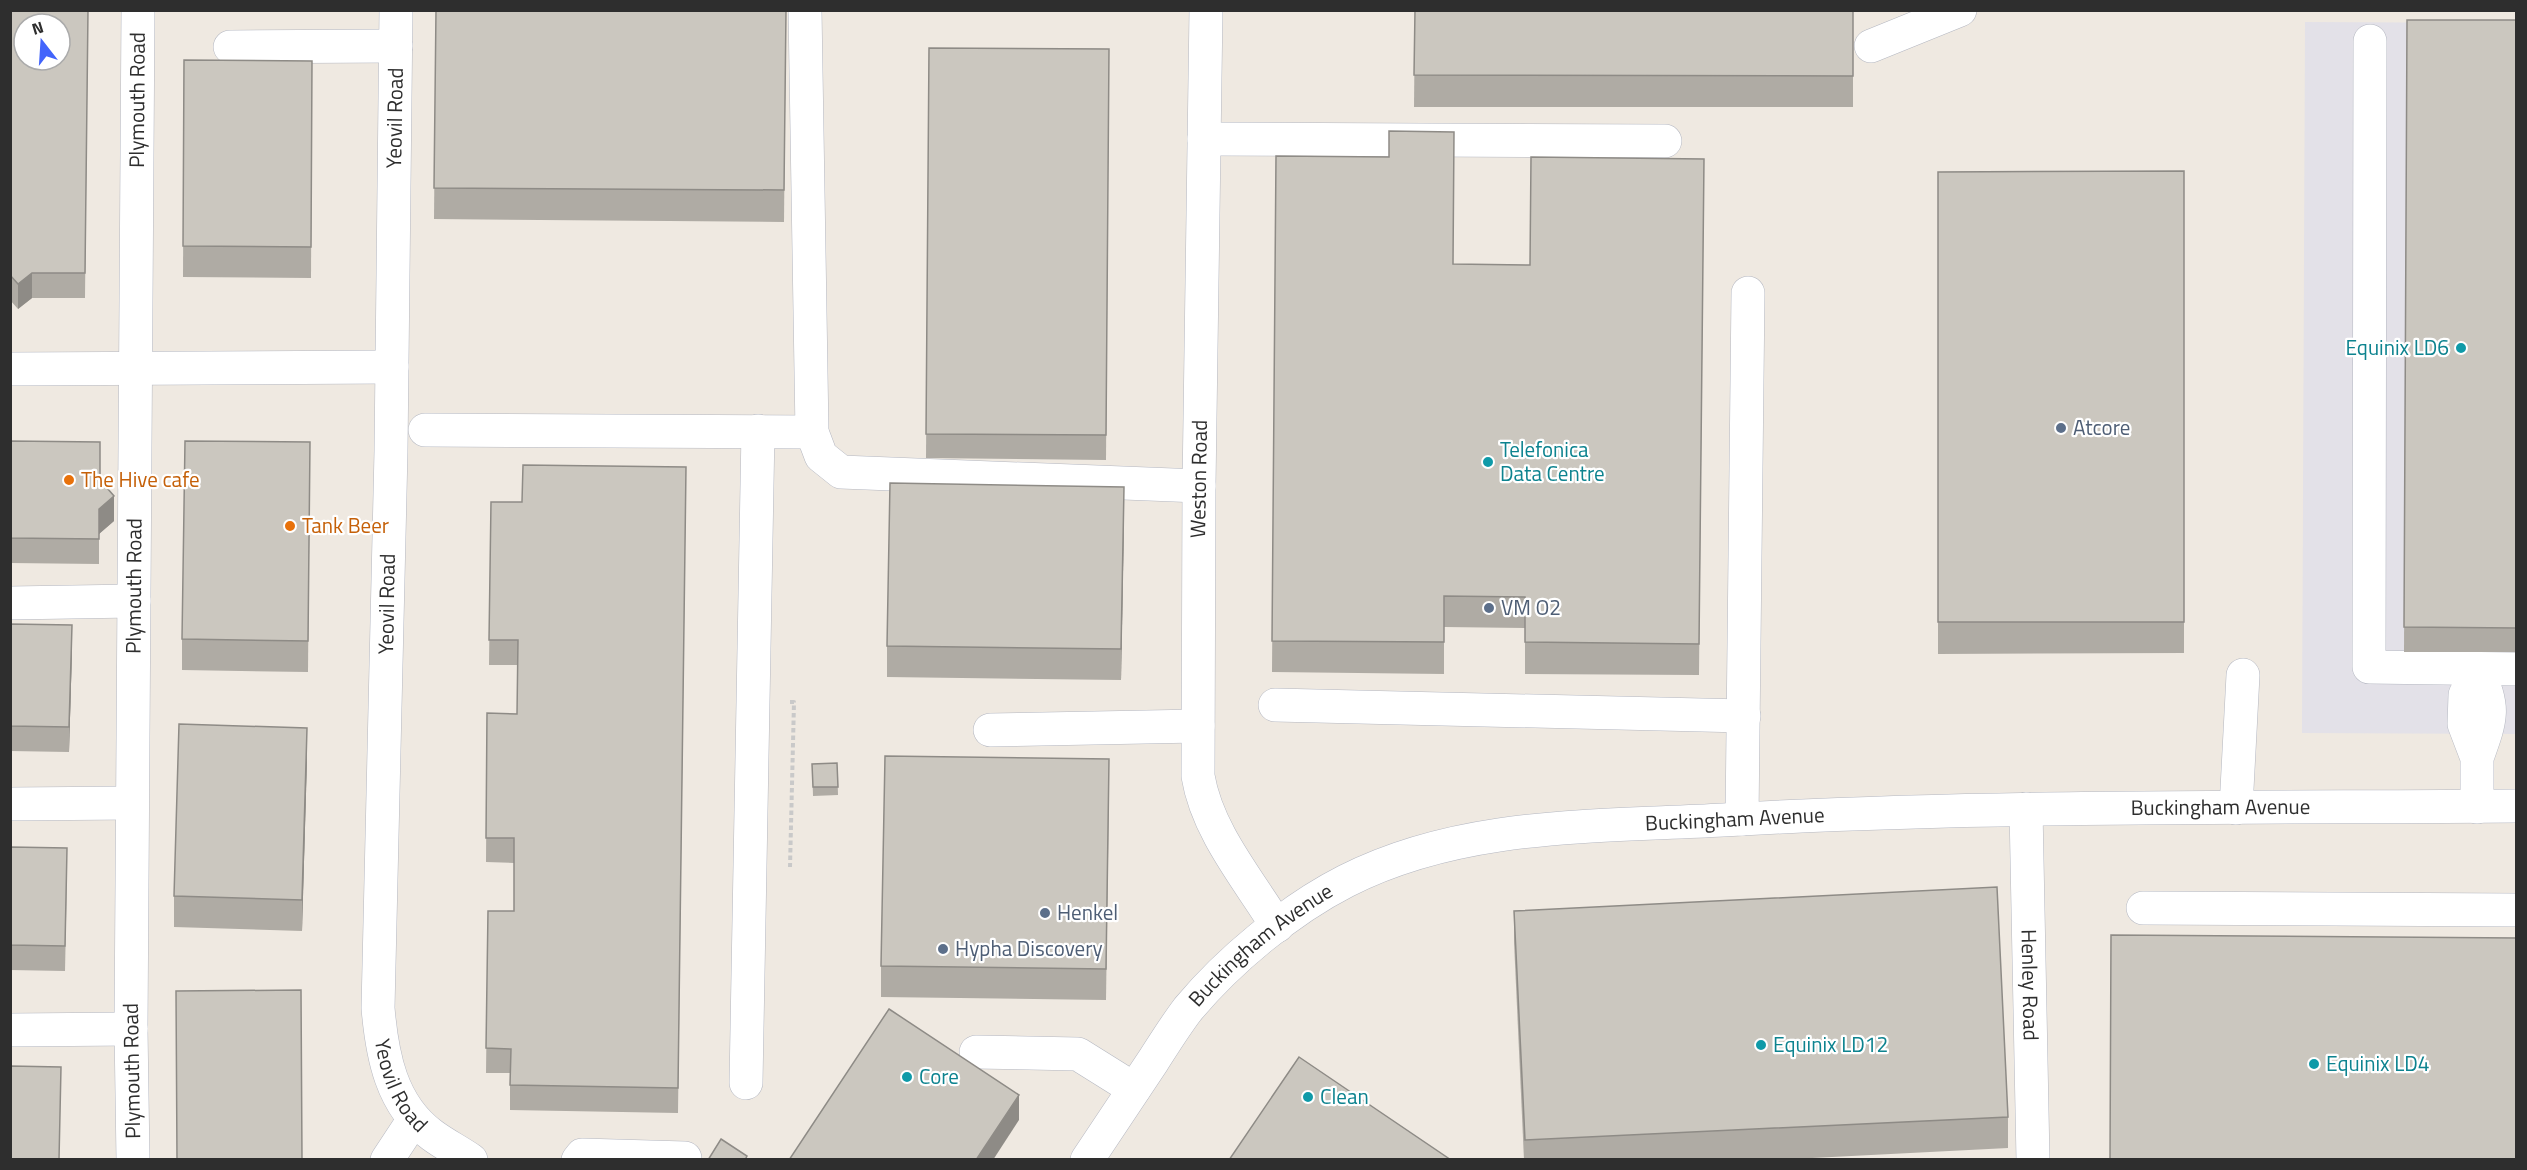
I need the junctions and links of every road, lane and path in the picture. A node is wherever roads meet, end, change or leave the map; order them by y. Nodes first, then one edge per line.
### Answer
1 (138, 10) edge
2 (396, 10) edge
3 (805, 10) edge
4 (1206, 10) edge
5 (1960, 10) edge
6 (2370, 41) dead end
7 (396, 46) junction
8 (1871, 46) dead end
9 (230, 47) dead end
10 (1204, 139) junction
11 (1665, 141) dead end
12 (1748, 293) dead end
13 (392, 367) junction
14 (10, 369) edge
15 (136, 369) junction
16 (425, 430) dead end
17 (758, 431) junction
18 (812, 432) junction
19 (1199, 486) junction
20 (134, 601) junction
21 (10, 603) edge
22 (2517, 669) edge
23 (2477, 670) junction
24 (2243, 675) dead end
25 (1275, 705) dead end
26 (1744, 716) junction
27 (1198, 726) junction
28 (990, 730) dead end
29 (132, 803) junction
30 (10, 804) edge
31 (2517, 806) edge
32 (2477, 807) junction
33 (2236, 808) junction
34 (2026, 809) junction
35 (1742, 819) junction
36 (2143, 908) dead end
37 (2517, 910) edge
38 (1277, 926) junction
39 (131, 1029) junction
40 (10, 1030) edge
41 (976, 1052) dead end
42 (746, 1083) dead end
43 (1134, 1089) junction
44 (414, 1119) junction
45 (685, 1158) edge
46 (133, 1160) edge
47 (387, 1160) edge
48 (471, 1160) edge
49 (578, 1160) edge
50 (1087, 1160) edge
51 (2033, 1160) edge

1 - 15 street, Plymouth Road
2 - 7 street, Yeovil Road
3 - 18 street
4 - 10 street, Weston Road
5 - 8 street
6 - 23 street
7 - 9 street
7 - 13 street, Yeovil Road
10 - 11 street
10 - 19 street, Weston Road
12 - 26 street
13 - 15 street
13 - 44 street, Yeovil Road
14 - 15 street
15 - 20 street, Plymouth Road
16 - 17 street
17 - 18 street
17 - 42 street
18 - 19 street
19 - 27 street, Weston Road
20 - 21 street
20 - 29 street, Plymouth Road
22 - 23 street
23 - 32 street
24 - 33 street
25 - 26 street
26 - 35 street
27 - 28 street
27 - 38 street, Weston Road
29 - 30 street
29 - 39 street, Plymouth Road
31 - 32 street, Buckingham Avenue
32 - 33 street, Buckingham Avenue
33 - 34 street, Buckingham Avenue
34 - 35 street, Buckingham Avenue
34 - 51 street, Henley Road
35 - 38 street, Buckingham Avenue
36 - 37 street
38 - 43 street, Buckingham Avenue
39 - 40 street
39 - 46 street, Plymouth Road
41 - 43 street
43 - 50 street, Buckingham Avenue
44 - 47 street
44 - 48 street, Yeovil Road
45 - 49 street

